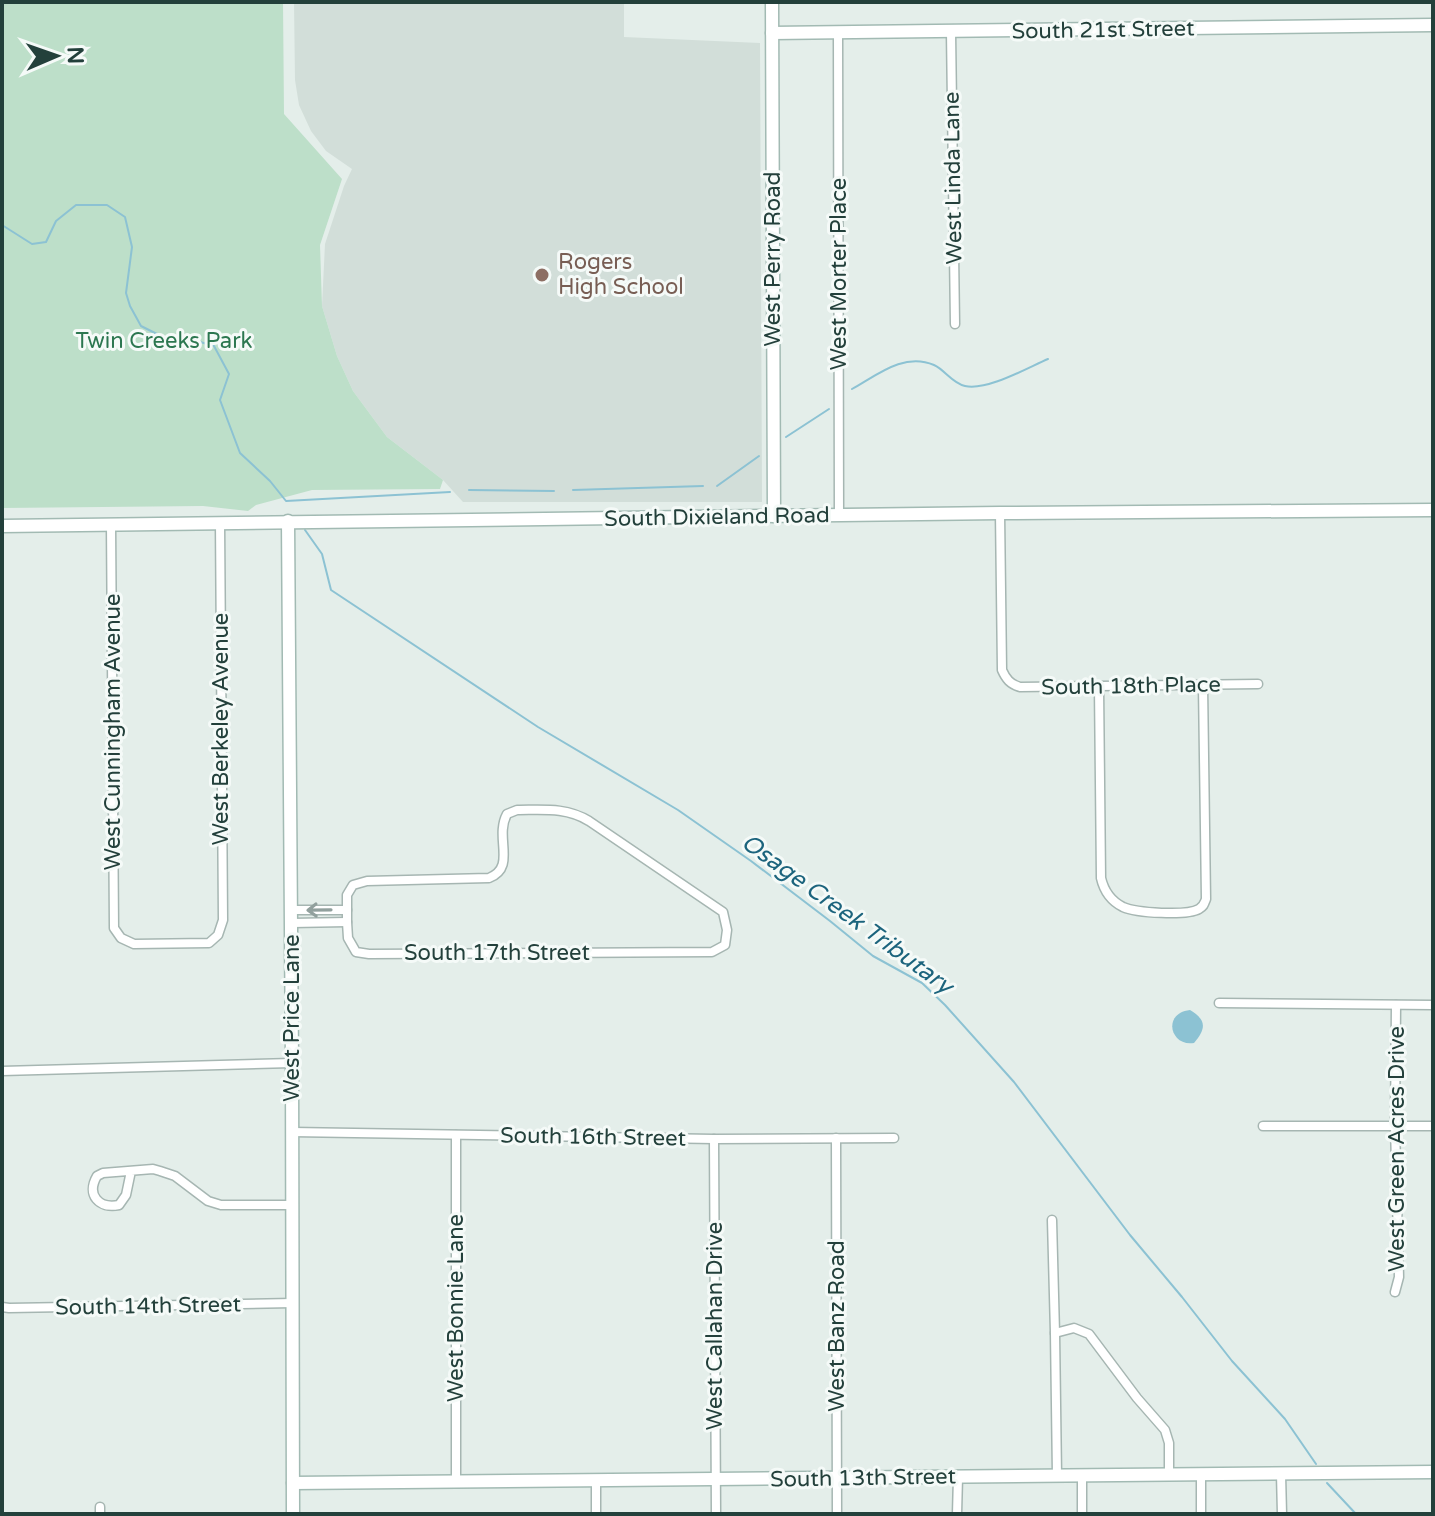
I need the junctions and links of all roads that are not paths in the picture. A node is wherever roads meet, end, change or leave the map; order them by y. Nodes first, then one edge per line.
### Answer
1 (772, 2) edge
2 (1433, 25) edge
3 (951, 32) junction
4 (772, 33) junction
5 (838, 33) junction
6 (955, 324) dead end
7 (1433, 510) edge
8 (1000, 513) junction
9 (774, 516) junction
10 (839, 516) junction
11 (288, 521) junction
12 (220, 522) junction
13 (111, 524) junction
14 (2, 526) edge
15 (1258, 684) dead end
16 (1203, 685) junction
17 (1099, 687) junction
18 (347, 910) junction
19 (292, 916) junction
20 (347, 922) junction
21 (121, 938) joint
22 (1219, 1003) dead end
23 (1396, 1005) junction
24 (1433, 1005) edge
25 (292, 1063) junction
26 (2, 1071) edge
27 (1263, 1126) dead end
28 (1395, 1126) junction
29 (1433, 1126) edge
30 (292, 1132) junction
31 (456, 1135) junction
32 (836, 1138) junction
33 (894, 1138) dead end
34 (714, 1139) junction
35 (131, 1171) junction
36 (293, 1205) junction
37 (1052, 1220) dead end
38 (1395, 1292) dead end
39 (293, 1303) junction
40 (2, 1307) edge
41 (1055, 1333) junction
42 (1433, 1472) edge
43 (1169, 1474) junction
44 (1201, 1474) junction
45 (1281, 1474) junction
46 (1082, 1475) junction
47 (1057, 1476) junction
48 (958, 1477) junction
49 (837, 1478) junction
50 (716, 1479) junction
51 (596, 1480) junction
52 (456, 1482) junction
53 (293, 1483) junction
54 (293, 1514) edge
55 (596, 1514) edge
56 (716, 1514) edge
57 (837, 1514) edge
58 (957, 1514) edge
59 (1082, 1514) edge
60 (1201, 1514) edge
61 (1282, 1514) edge

1 - 4 street, West Perry Road
2 - 3 street, South 21st Street
3 - 5 street, South 21st Street
3 - 6 street, West Linda Lane
4 - 5 street, South 21st Street
4 - 9 street, West Perry Road
5 - 10 street, West Morter Place
7 - 8 street, South Dixieland Road
8 - 10 street, South Dixieland Road
8 - 17 street, South 18th Place
9 - 10 street, South Dixieland Road
9 - 11 street, South Dixieland Road
11 - 12 street, South Dixieland Road
11 - 19 street, West Price Lane
12 - 13 street, South Dixieland Road
12 - 21 street, West Berkeley Avenue
13 - 14 street, South Dixieland Road
13 - 21 street, West Cunningham Avenue
15 - 16 street, South 18th Place
16 - 17 street, South 18th Place
16 - 17 street
18 -> 19 street
18 - 20 street
18 - 20 street, South 17th Street
19 - 20 street
19 - 25 street, West Price Lane
22 - 23 street
23 - 24 street
23 - 28 street, West Green Acres Drive
25 - 26 street
25 - 30 street, West Price Lane
27 - 28 street
28 - 29 street
28 - 38 street, West Green Acres Drive
30 - 31 street, South 16th Street
30 - 36 street, West Price Lane
31 - 34 street, South 16th Street
31 - 52 street, West Bonnie Lane
32 - 33 street, South 16th Street
32 - 34 street, South 16th Street
32 - 49 street, West Banz Road
34 - 50 street, West Callahan Drive
35 - 35 street
35 - 36 street
36 - 39 street, West Price Lane
37 - 41 street
39 - 40 street, South 14th Street
39 - 53 street, West Price Lane
41 - 43 street
41 - 47 street
42 - 45 street, South 13th Street
43 - 44 street, South 13th Street
43 - 46 street, South 13th Street
44 - 45 street, South 13th Street
44 - 60 street
45 - 61 street
46 - 47 street, South 13th Street
46 - 59 street
47 - 48 street, South 13th Street
48 - 49 street, South 13th Street
48 - 58 street
49 - 50 street, South 13th Street
49 - 57 street, West Banz Road
50 - 51 street, South 13th Street
50 - 56 street, West Callahan Drive
51 - 52 street, South 13th Street
51 - 55 street
52 - 53 street, South 13th Street
53 - 54 street, West Price Lane

